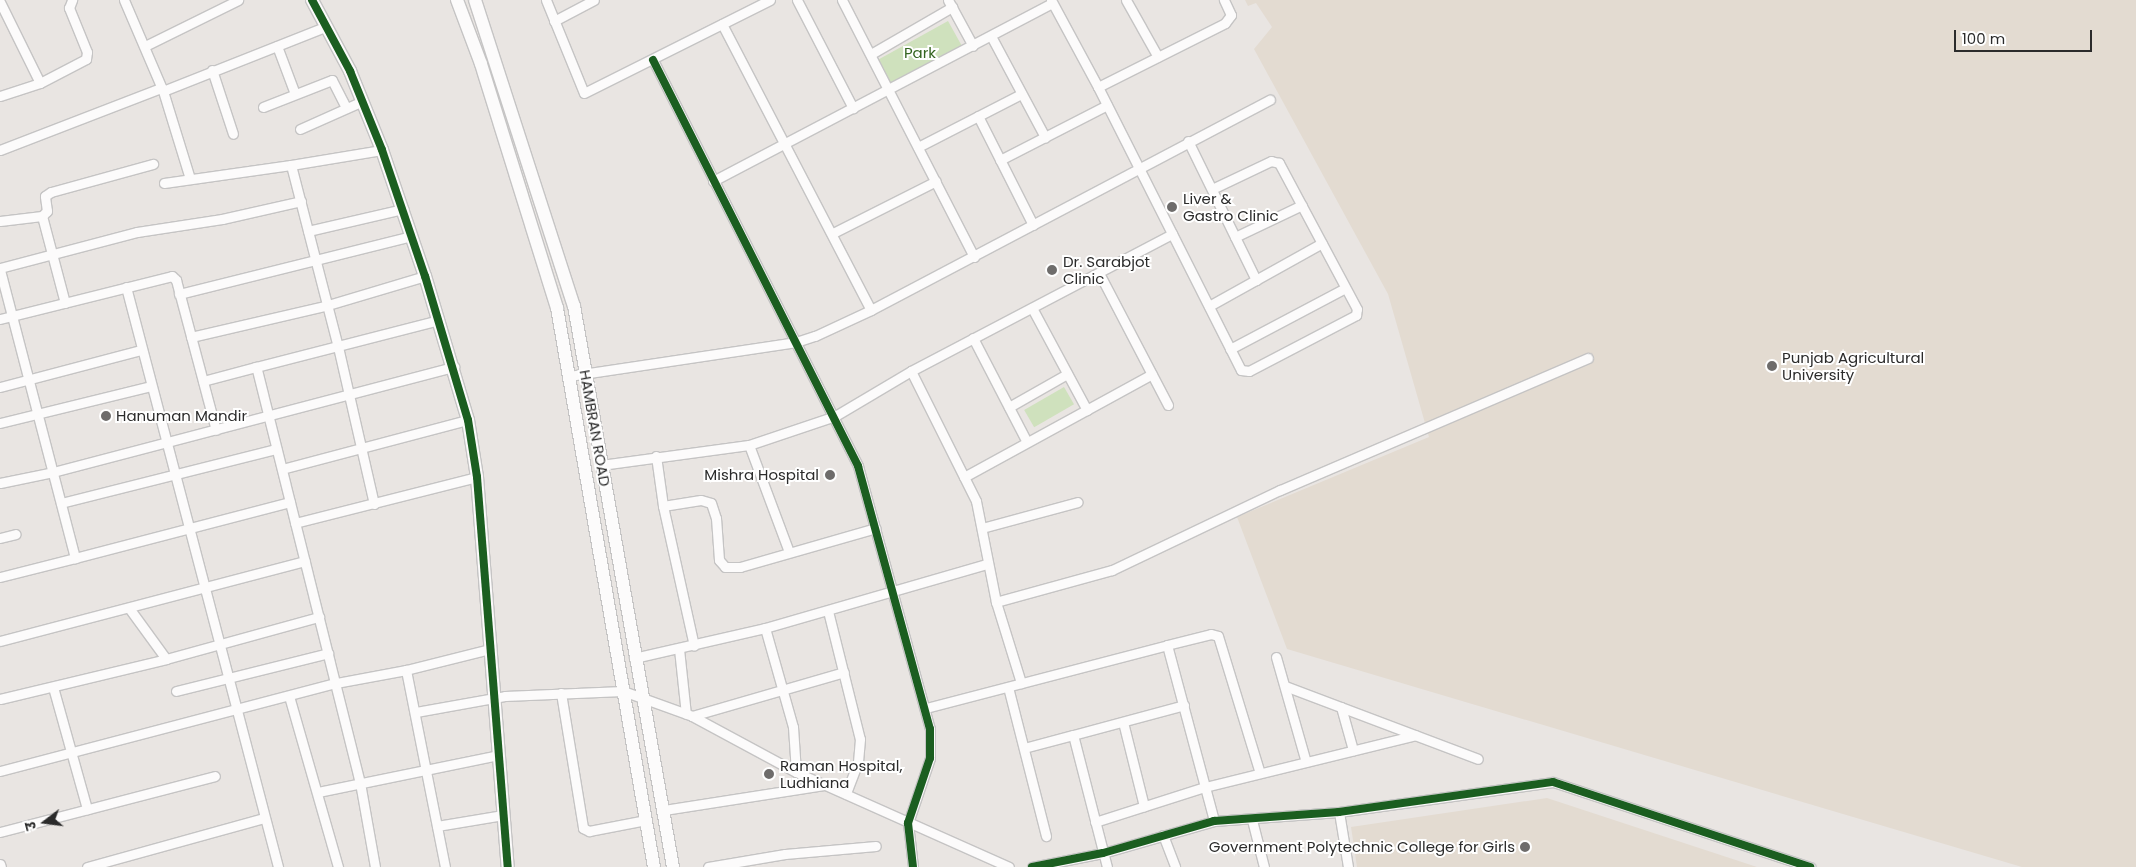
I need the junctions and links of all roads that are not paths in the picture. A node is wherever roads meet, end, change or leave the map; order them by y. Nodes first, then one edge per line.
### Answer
1 (72, 0) edge
2 (124, 0) edge
3 (213, 0) edge
4 (238, 0) edge
5 (312, 0) edge
6 (457, 0) edge
7 (475, 0) edge
8 (546, 0) edge
9 (594, 0) edge
10 (770, 0) edge
11 (797, 0) edge
12 (842, 0) edge
13 (1126, 0) edge
14 (1224, 0) edge
15 (1051, 1) edge
16 (0, 2) edge
17 (752, 4) edge
18 (950, 4) edge
19 (218, 8) junction
20 (554, 21) junction
21 (722, 24) junction
22 (327, 26) junction
23 (991, 36) junction
24 (145, 46) junction
25 (276, 46) junction
26 (973, 46) junction
27 (871, 54) junction
28 (1158, 57) junction
29 (653, 60) junction
30 (212, 70) junction
31 (40, 83) junction
32 (1098, 87) junction
33 (889, 89) junction
34 (162, 90) junction
35 (295, 94) junction
36 (1022, 94) junction
37 (0, 96) edge
38 (1270, 100) dead end
39 (363, 101) junction
40 (1107, 105) junction
41 (263, 107) dead end
42 (346, 108) junction
43 (853, 108) junction
44 (978, 116) junction
45 (300, 129) dead end
46 (233, 134) dead end
47 (1045, 138) junction
48 (1188, 141) junction
49 (787, 144) junction
50 (918, 147) junction
51 (0, 150) edge
52 (382, 150) junction
53 (1000, 160) junction
54 (152, 164) dead end
55 (291, 165) junction
56 (1139, 167) junction
57 (190, 179) junction
58 (713, 181) junction
59 (164, 182) dead end
60 (936, 182) junction
61 (1212, 189) junction
62 (301, 201) junction
63 (1302, 205) junction
64 (403, 209) junction
65 (42, 216) junction
66 (0, 221) edge
67 (1032, 225) junction
68 (308, 231) junction
69 (833, 233) junction
70 (1172, 234) junction
71 (412, 236) junction
72 (1236, 238) junction
73 (1322, 244) junction
74 (52, 254) junction
75 (974, 257) junction
76 (316, 262) junction
77 (0, 269) edge
78 (1099, 273) junction
79 (425, 276) junction
80 (1256, 280) junction
81 (126, 287) junction
82 (1345, 288) junction
83 (179, 294) junction
84 (65, 303) junction
85 (328, 305) junction
86 (1209, 306) junction
87 (1032, 308) junction
88 (871, 310) junction
89 (12, 316) junction
90 (0, 319) edge
91 (439, 320) junction
92 (191, 337) junction
93 (974, 338) junction
94 (796, 342) junction
95 (338, 347) junction
96 (1230, 349) junction
97 (142, 350) junction
98 (1588, 358) dead end
99 (256, 367) junction
100 (454, 367) junction
101 (911, 371) junction
102 (586, 374) junction
103 (1067, 374) junction
104 (1152, 374) junction
105 (569, 376) junction
106 (29, 380) junction
107 (203, 381) junction
108 (151, 386) junction
109 (0, 387) edge
110 (349, 395) junction
111 (1168, 405) dead end
112 (1009, 407) junction
113 (1087, 410) junction
114 (38, 415) junction
115 (268, 416) junction
116 (835, 416) junction
117 (468, 420) junction
118 (0, 423) edge
119 (216, 430) junction
120 (166, 442) junction
121 (1027, 442) junction
122 (749, 445) junction
123 (276, 449) junction
124 (361, 450) junction
125 (656, 456) junction
126 (601, 465) junction
127 (282, 470) junction
128 (53, 472) junction
129 (174, 476) junction
130 (477, 477) junction
131 (964, 477) junction
132 (0, 483) edge
133 (290, 502) junction
134 (1078, 502) dead end
135 (61, 504) junction
136 (374, 504) junction
137 (663, 506) junction
138 (295, 523) junction
139 (876, 528) junction
140 (982, 528) junction
141 (188, 529) junction
142 (16, 534) dead end
143 (0, 538) edge
144 (789, 552) junction
145 (75, 558) junction
146 (305, 561) junction
147 (988, 564) junction
148 (0, 577) edge
149 (203, 588) junction
150 (894, 592) junction
151 (996, 602) junction
152 (129, 608) junction
153 (828, 611) junction
154 (319, 617) junction
155 (765, 628) junction
156 (0, 641) edge
157 (218, 645) junction
158 (1167, 645) junction
159 (694, 646) junction
160 (490, 649) junction
161 (680, 649) junction
162 (328, 653) junction
163 (1276, 657) dead end
164 (634, 658) junction
165 (166, 659) junction
166 (406, 670) junction
167 (844, 672) junction
168 (226, 677) junction
169 (336, 683) junction
170 (1021, 683) junction
171 (53, 686) junction
172 (1285, 686) junction
173 (1008, 687) junction
174 (783, 688) junction
175 (176, 691) dead end
176 (623, 691) junction
177 (562, 693) junction
178 (289, 696) junction
179 (643, 696) junction
180 (499, 697) junction
181 (0, 699) edge
182 (1184, 705) junction
183 (1342, 707) junction
184 (926, 708) junction
185 (235, 710) junction
186 (416, 712) junction
187 (689, 715) junction
188 (1123, 722) junction
189 (1073, 735) junction
190 (1416, 735) junction
191 (1024, 748) junction
192 (1353, 750) junction
193 (71, 753) junction
194 (498, 755) junction
195 (1478, 759) dead end
196 (1306, 762) junction
197 (426, 770) junction
198 (0, 771) edge
199 (796, 772) junction
200 (1260, 774) junction
201 (215, 776) dead end
202 (360, 783) junction
203 (825, 785) junction
204 (1206, 787) junction
205 (318, 792) junction
206 (846, 794) junction
207 (1144, 806) junction
208 (87, 809) junction
209 (664, 810) junction
210 (1339, 812) junction
211 (503, 815) junction
212 (264, 818) junction
213 (646, 820) junction
214 (1252, 820) junction
215 (1214, 821) junction
216 (1095, 822) junction
217 (908, 823) junction
218 (437, 826) junction
219 (0, 832) edge
220 (1163, 835) junction
221 (1046, 836) dead end
222 (876, 846) dead end
223 (1103, 853) junction
224 (127, 857) junction
225 (87, 867) edge
226 (129, 867) edge
227 (276, 867) edge
228 (338, 867) edge
229 (375, 867) edge
230 (445, 867) edge
231 (508, 867) edge
232 (654, 867) edge
233 (673, 867) edge
234 (708, 867) edge
235 (913, 867) edge
236 (1009, 867) edge
237 (1032, 867) edge
238 (1107, 867) edge
239 (1175, 867) edge
240 (1264, 867) edge
241 (1348, 867) edge
242 (1810, 867) edge

1 - 31 street
2 - 24 street
3 - 19 street
4 - 19 street
5 - 22 main road
6 - 105 main road, HAMBRAN ROAD
7 - 102 main road, HAMBRAN ROAD
8 - 20 street
9 - 20 street
10 - 17 street
11 - 43 street
12 - 27 street
13 - 28 street
14 - 28 street
15 - 23 street
15 - 32 street
16 - 31 street
17 - 21 street
18 - 26 street
18 - 27 street
19 - 24 street
20 - 29 street
21 - 29 street
21 - 49 street
22 - 25 street
22 - 39 main road
23 - 26 street
23 - 36 street
24 - 34 street
25 - 30 street
25 - 35 street
26 - 33 street
27 - 33 street
28 - 32 street
29 - 58 street
30 - 34 street
30 - 46 street
31 - 37 street
32 - 40 street
33 - 43 street
33 - 50 street
34 - 51 street
34 - 57 street
35 - 41 street
35 - 42 street
36 - 44 street
36 - 47 street
38 - 48 street
39 - 42 street
39 - 52 main road
40 - 47 street
40 - 56 street
42 - 45 street
43 - 49 street
44 - 50 street
44 - 53 street
47 - 53 street
48 - 56 street
48 - 61 street
49 - 58 street
49 - 69 street
50 - 60 street
52 - 55 street
52 - 64 main road
53 - 67 street
54 - 65 street
55 - 57 street
55 - 62 street
56 - 67 street
56 - 70 street
57 - 59 street
58 - 94 street
60 - 69 street
60 - 75 street
61 - 63 street
61 - 72 street
62 - 68 street
62 - 74 street
63 - 72 street
63 - 73 street
64 - 68 street
64 - 71 main road
65 - 66 street
65 - 74 street
67 - 75 street
68 - 76 street
69 - 88 street
70 - 78 street
70 - 86 street
71 - 76 street
71 - 79 main road
72 - 80 street
73 - 80 street
73 - 82 street
74 - 77 street
74 - 84 street
75 - 88 street
76 - 83 street
76 - 85 street
77 - 89 street
78 - 87 street
78 - 104 street
79 - 85 street
79 - 91 main road
80 - 86 street
81 - 83 street
81 - 84 street
81 - 97 street
82 - 96 street
82 - 96 street
83 - 92 street
84 - 89 street
85 - 92 street
85 - 95 street
86 - 96 street
87 - 93 street
87 - 103 street
88 - 94 street
89 - 90 street
89 - 106 street
91 - 95 street
91 - 100 main road
92 - 107 street
93 - 101 street
93 - 112 street
94 - 102 street
94 - 116 street
95 - 99 street
95 - 110 street
97 - 106 street
97 - 108 street
98 - 151 street
99 - 107 street
99 - 115 street
100 - 110 street
100 - 117 main road
101 - 116 street
101 - 131 street
102 - 105 street
102 - 126 main road, HAMBRAN ROAD
103 - 112 street
103 - 113 street
104 - 111 street
104 - 113 street
105 - 176 main road, HAMBRAN ROAD
106 - 109 street
106 - 114 street
107 - 119 street
108 - 114 street
108 - 120 street
110 - 115 street
110 - 124 street
112 - 121 street
113 - 121 street
114 - 118 street
114 - 128 street
115 - 119 street
115 - 123 street
116 - 122 street
116 - 139 street
117 - 124 street
117 - 130 main road
119 - 120 street
120 - 128 street
120 - 129 street
121 - 131 street
122 - 125 street
122 - 144 street
123 - 127 street
123 - 129 street
124 - 127 street
124 - 136 street
125 - 126 street
125 - 137 street
126 - 164 main road, HAMBRAN ROAD
127 - 133 street
128 - 132 street
128 - 135 street
129 - 135 street
129 - 141 street
130 - 136 street
130 - 160 main road
131 - 140 street
133 - 138 street
133 - 141 street
134 - 140 street
135 - 145 street
136 - 138 street
137 - 144 street
137 - 159 street
138 - 146 street
139 - 144 street
139 - 150 street
140 - 147 street
141 - 145 street
141 - 149 street
142 - 143 street
145 - 148 street
146 - 149 street
146 - 154 street
147 - 150 street
147 - 151 street
149 - 152 street
149 - 157 street
150 - 153 street
150 - 184 street
151 - 170 street
152 - 156 street
152 - 165 street
153 - 155 street
153 - 167 street
154 - 157 street
154 - 162 street
155 - 159 street
155 - 174 street
157 - 165 street
157 - 168 street
158 - 170 street
158 - 182 street
158 - 200 street
159 - 161 street
160 - 166 street
160 - 180 main road
161 - 164 street
161 - 187 street
162 - 168 street
162 - 169 street
163 - 172 street
164 - 179 main road, HAMBRAN ROAD
165 - 171 street
166 - 169 street
166 - 186 street
167 - 174 street
167 - 206 street
168 - 175 street
168 - 185 street
169 - 178 street
169 - 202 street
170 - 173 street
171 - 181 street
171 - 193 street
172 - 183 street
172 - 196 street
173 - 184 street
173 - 191 street
174 - 187 street
174 - 199 street
176 - 177 street
176 - 179 street
176 - 213 main road, HAMBRAN ROAD
177 - 180 street
177 - 213 street
178 - 185 street
178 - 205 street
179 - 187 street
179 - 209 main road, HAMBRAN ROAD
180 - 186 street
180 - 194 main road
182 - 188 street
182 - 204 street
183 - 190 street
183 - 192 street
184 - 217 street
185 - 193 street
185 - 212 street
186 - 197 street
187 - 199 street
188 - 189 street
188 - 207 street
189 - 191 street
189 - 216 street
190 - 192 street
190 - 195 street
191 - 221 street
192 - 196 street
193 - 198 street
193 - 208 street
194 - 197 street
194 - 211 main road
196 - 200 street
197 - 202 street
197 - 218 street
199 - 203 street
200 - 204 street
201 - 208 street
202 - 205 street
202 - 229 street
203 - 206 street
203 - 209 street
204 - 207 street
204 - 215 street
205 - 228 street
206 - 217 street
207 - 216 street
208 - 219 street
209 - 233 main road, HAMBRAN ROAD
210 - 214 street
210 - 241 street
210 - 242 street
211 - 218 street
211 - 231 main road
212 - 224 street
212 - 227 street
213 - 232 main road, HAMBRAN ROAD
214 - 215 street
214 - 240 street
215 - 220 street
216 - 223 street
217 - 235 street
217 - 236 street
218 - 230 street
220 - 223 street
220 - 239 street
222 - 234 street
223 - 237 street
223 - 238 street
224 - 225 street
224 - 226 street

